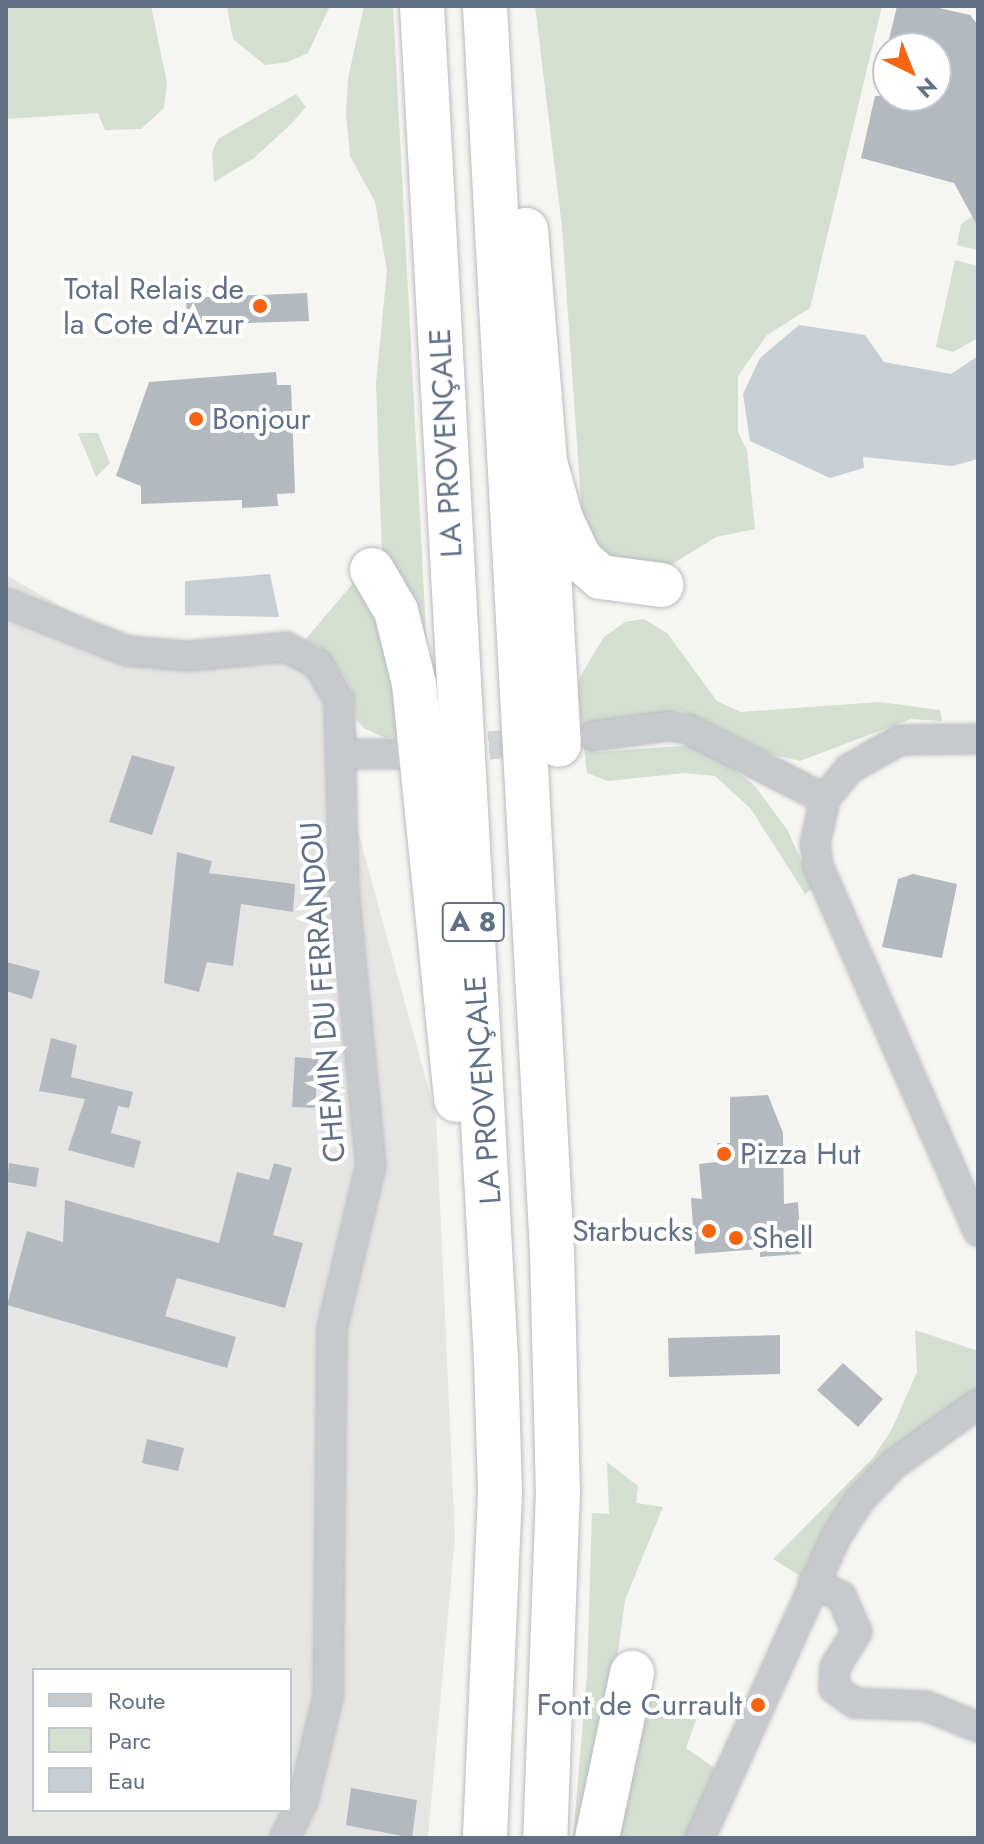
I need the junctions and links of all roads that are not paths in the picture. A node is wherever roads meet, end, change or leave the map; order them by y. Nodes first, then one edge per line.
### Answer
1 (422, 6) edge
2 (485, 6) edge
3 (511, 6) edge
4 (545, 462) junction
5 (372, 570) dead end
6 (661, 585) dead end
7 (6, 603) edge
8 (978, 739) edge
9 (576, 741) joint
10 (343, 754) junction
11 (398, 754) dead end
12 (825, 799) junction
13 (978, 1231) edge
14 (496, 1358) junction
15 (973, 1413) edge
16 (813, 1583) junction
17 (632, 1673) dead end
18 (978, 1727) edge
19 (285, 1838) edge
20 (485, 1838) edge
21 (545, 1838) edge
22 (597, 1838) edge
23 (700, 1838) edge

1 - 14 highway, LA PROVENÇALE / A 8
2 - 21 highway, LA PROVENÇALE / A 8
3 - 4 highway
4 - 6 highway
4 - 9 highway
5 - 14 highway
7 - 10 street, CHEMIN DU FERRANDOU
8 - 12 street
9 - 12 street
10 - 11 street
10 - 19 street, CHEMIN DU FERRANDOU
12 - 13 street
14 - 20 highway, LA PROVENÇALE / A 8
15 - 16 street
16 - 18 street
16 - 23 street
17 - 22 highway

